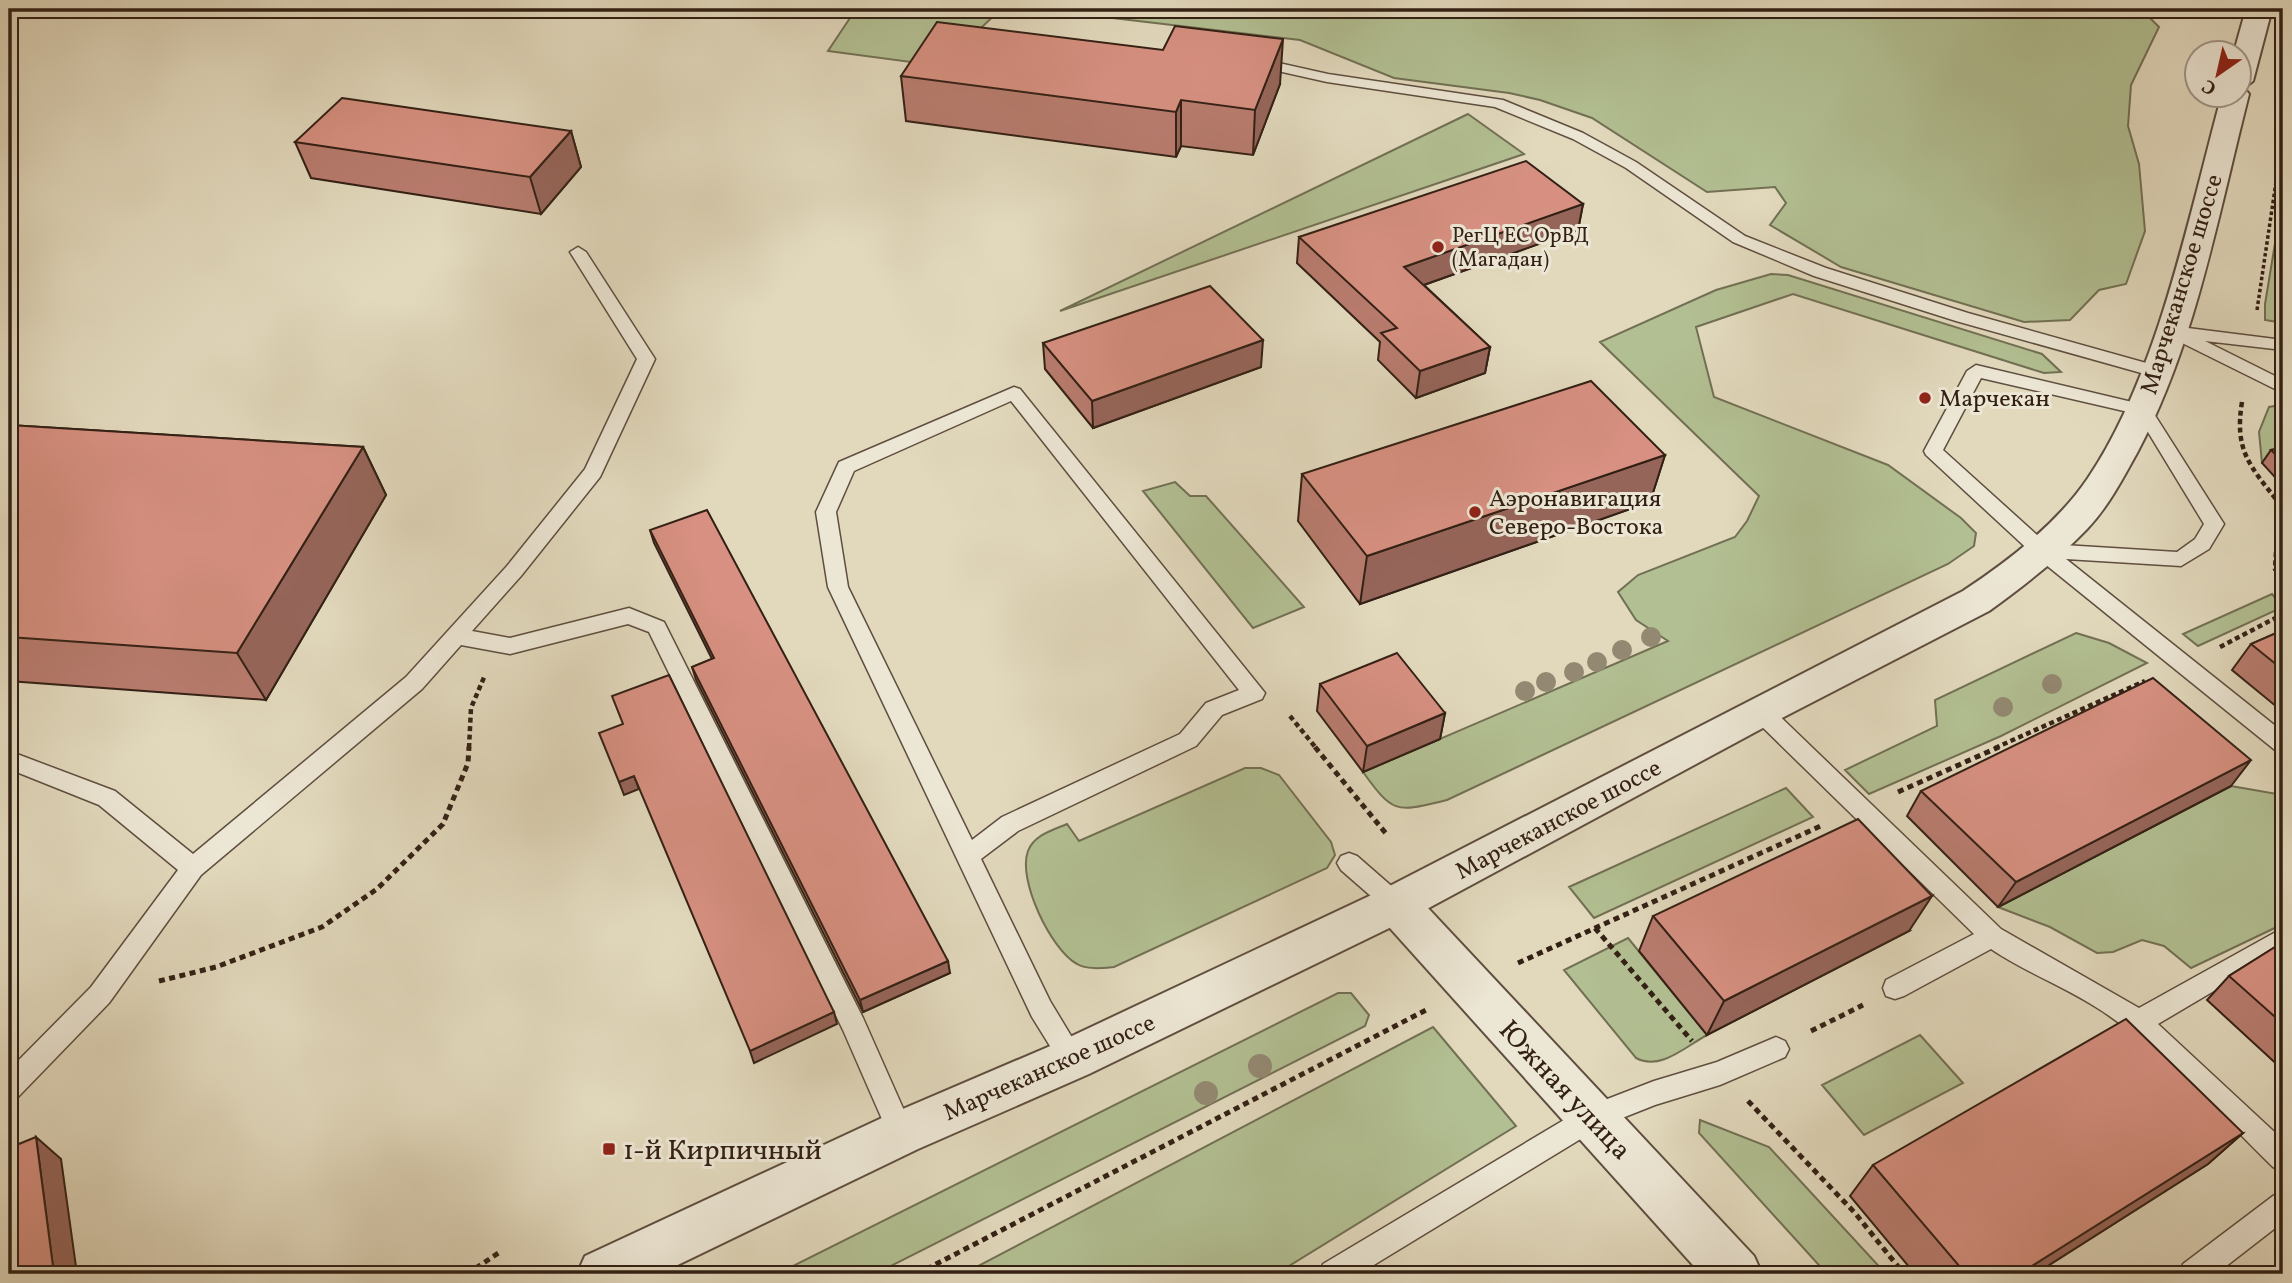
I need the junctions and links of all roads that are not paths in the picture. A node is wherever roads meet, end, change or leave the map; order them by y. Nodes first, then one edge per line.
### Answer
1 (2259, 9) edge
2 (2251, 38) edge
3 (1240, 60) edge
4 (2232, 108) edge
5 (578, 252) dead end
6 (2172, 331) junction
7 (2283, 345) edge
8 (2158, 372) junction
9 (2283, 387) edge
10 (2143, 410) junction
11 (2042, 551) junction
12 (456, 636) junction
13 (1760, 710) junction
14 (2283, 744) edge
15 (9, 760) edge
16 (968, 856) junction
17 (1349, 863) dead end
18 (193, 868) junction
19 (1396, 904) junction
20 (1992, 936) junction
21 (2283, 938) edge
22 (1895, 988) road end
23 (2138, 1022) junction
24 (1776, 1049) road end
25 (1072, 1059) junction
26 (9, 1088) edge
27 (1593, 1117) junction
28 (901, 1133) junction
29 (2283, 1158) edge
30 (2283, 1205) edge
31 (603, 1274) edge
32 (1333, 1274) edge
33 (1736, 1274) edge
34 (2193, 1274) edge

1 - 2 street
3 - 8 lane
4 - 6 street, Марчеканское шоссе
5 - 12 lane
6 - 7 lane
6 - 8 street, Марчеканское шоссе
6 - 9 lane
8 - 10 street, Марчеканское шоссе
10 - 11 street, Марчеканское шоссе
10 - 11 lane
10 - 11 lane
11 - 13 street, Марчеканское шоссе
11 - 14 lane
12 - 18 lane
12 - 28 lane
13 - 19 street, Марчеканское шоссе
13 - 20 lane
15 - 18 lane
16 - 16 lane
16 - 25 lane
17 - 19 lane
18 - 26 lane
19 - 25 street, Марчеканское шоссе
19 - 27 street, Южная улица
20 - 22 lane
20 - 23 lane
21 - 23 lane
23 - 29 lane
24 - 27 lane
25 - 28 street, Марчеканское шоссе
27 - 32 lane
27 - 33 street, Южная улица
28 - 31 street, Марчеканское шоссе
30 - 34 lane

